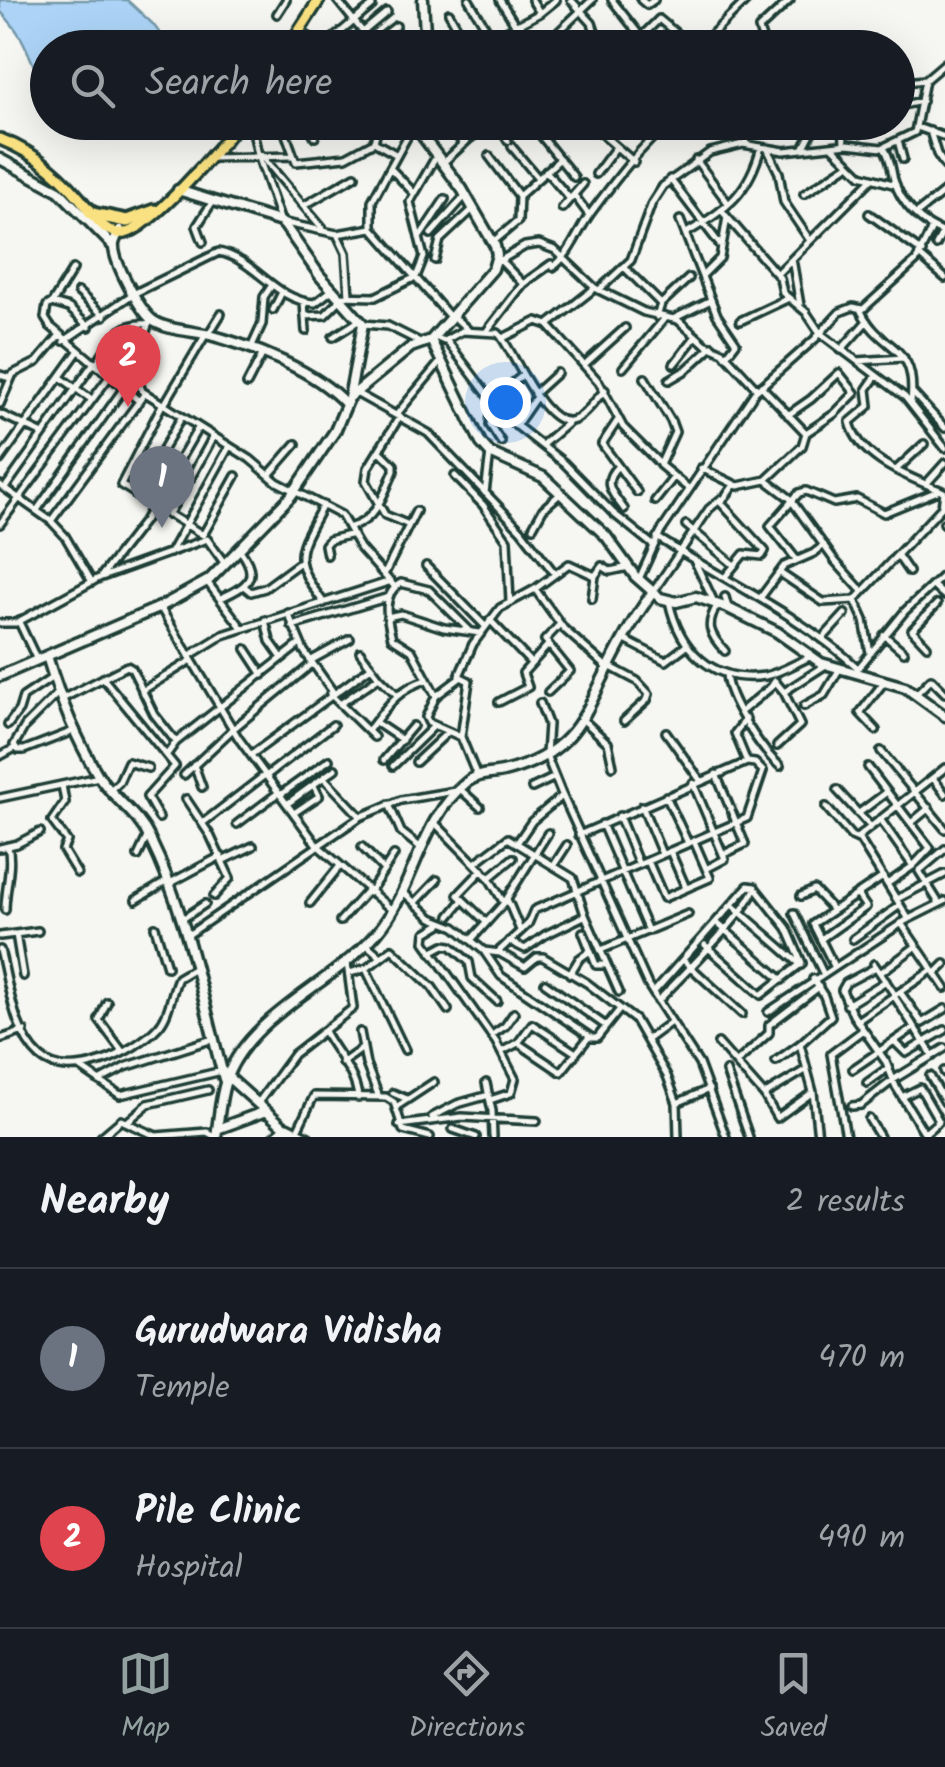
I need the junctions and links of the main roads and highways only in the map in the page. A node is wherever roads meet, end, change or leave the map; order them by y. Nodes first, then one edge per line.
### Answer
1 (314, 2) edge
2 (299, 30) edge
3 (0, 140) edge
4 (224, 140) edge
5 (155, 211) joint
6 (91, 212) joint

1 - 2 main road
3 - 6 main road
4 - 5 main road
5 - 6 highway

